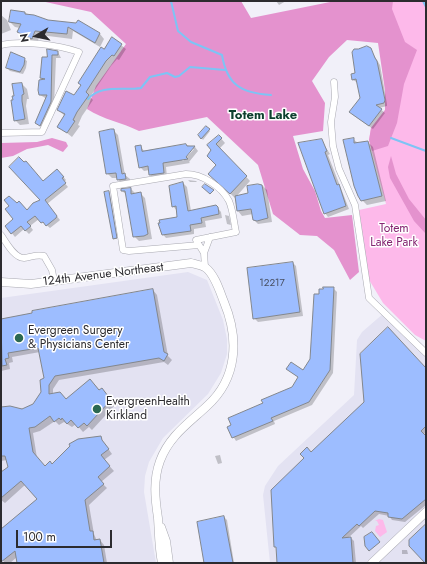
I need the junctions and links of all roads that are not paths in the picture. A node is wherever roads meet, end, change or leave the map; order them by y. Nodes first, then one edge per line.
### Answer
1 (1, 45) edge
2 (334, 82) dead end
3 (1, 133) edge
4 (1, 235) edge
5 (210, 237) junction
6 (199, 245) junction
7 (204, 253) junction
8 (205, 267) junction
9 (54, 281) junction
10 (1, 282) edge
11 (426, 353) edge
12 (426, 512) edge
13 (158, 518) junction
14 (162, 563) edge
15 (170, 563) edge
16 (372, 563) edge

1 - 3 street
2 - 11 street
4 - 9 street
5 - 6 street
5 - 6 street
5 - 7 street
6 - 7 street
7 - 8 street
8 - 9 street, 124th Avenue Northeast
8 - 13 street
9 - 10 street, 124th Avenue Northeast
12 - 16 street
13 - 14 street
13 - 15 street

